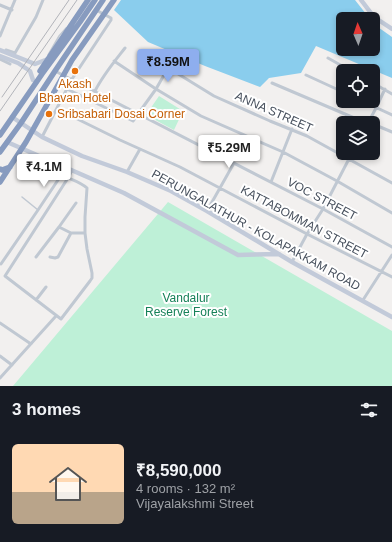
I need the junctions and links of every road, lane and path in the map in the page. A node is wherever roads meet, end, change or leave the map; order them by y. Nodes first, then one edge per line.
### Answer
1 (15, 0) edge
2 (43, 0) edge
3 (88, 0) edge
4 (95, 0) edge
5 (103, 0) edge
6 (114, 0) edge
7 (361, 0) edge
8 (0, 5) edge
9 (12, 10) junction
10 (96, 10) junction
11 (80, 22) junction
12 (392, 29) edge
13 (0, 36) edge
14 (125, 48) dead end
15 (0, 49) edge
16 (53, 51) junction
17 (0, 56) edge
18 (149, 56) dead end
19 (328, 58) dead end
20 (0, 59) edge
21 (48, 59) junction
22 (72, 60) junction
23 (114, 61) junction
24 (10, 64) dead end
25 (339, 64) edge
26 (168, 68) junction
27 (55, 70) junction
28 (42, 74) junction
29 (306, 75) dead end
30 (72, 79) junction
31 (33, 80) junction
32 (272, 83) dead end
33 (380, 87) edge
34 (156, 89) junction
35 (336, 89) edge
36 (384, 89) junction
37 (67, 90) junction
38 (96, 92) junction
39 (392, 94) edge
40 (380, 98) edge
41 (376, 108) joint
42 (57, 109) junction
43 (138, 114) junction
44 (392, 115) edge
45 (352, 116) edge
46 (372, 116) edge
47 (12, 117) junction
48 (22, 124) junction
49 (380, 127) edge
50 (0, 130) edge
51 (292, 130) junction
52 (392, 132) edge
53 (0, 135) edge
54 (42, 137) junction
55 (7, 142) junction
56 (140, 149) junction
57 (0, 152) edge
58 (283, 152) junction
59 (336, 153) edge
60 (348, 160) joint
61 (234, 163) junction
62 (10, 167) junction
63 (66, 168) junction
64 (0, 169) edge
65 (26, 169) dead end
66 (72, 170) junction
67 (127, 172) junction
68 (62, 175) junction
69 (68, 178) junction
70 (337, 181) junction
71 (0, 182) edge
72 (271, 182) junction
73 (392, 183) edge
74 (220, 188) junction
75 (22, 197) dead end
76 (76, 203) dead end
77 (323, 209) junction
78 (38, 210) junction
79 (207, 211) junction
80 (392, 213) edge
81 (59, 227) junction
82 (72, 233) junction
83 (85, 233) junction
84 (307, 234) junction
85 (392, 247) edge
86 (278, 254) junction
87 (392, 254) edge
88 (36, 257) dead end
89 (50, 257) dead end
90 (292, 262) junction
91 (0, 264) edge
92 (381, 272) junction
93 (392, 277) edge
94 (46, 287) dead end
95 (36, 300) junction
96 (363, 300) junction
97 (56, 316) junction
98 (392, 317) edge
99 (0, 323) edge
100 (31, 344) junction
101 (0, 356) edge
102 (12, 365) junction
103 (0, 378) edge

1 - 9 street
2 - 15 street
3 - 16 highway
4 - 11 highway
5 - 10 highway
6 - 22 highway
7 - 12 main road
8 - 9 street
9 - 13 street
10 - 27 highway
10 - 30 street
11 - 28 highway
11 - 28 lane
14 - 23 street
15 - 21 main road
16 - 21 highway
16 - 22 highway
17 - 31 main road
18 - 26 street, ANNA STREET
19 - 25 street
20 - 24 street
21 - 31 highway
22 - 62 highway
23 - 34 street
23 - 38 street
26 - 34 street
26 - 51 street, ANNA STREET
27 - 30 street, VOC STREET
27 - 48 highway
28 - 47 highway
29 - 35 street
30 - 37 street
30 - 38 street, VOC STREET
31 - 50 highway
32 - 45 street
33 - 36 street
34 - 43 street
34 - 58 street
36 - 39 street
36 - 40 street
37 - 42 street
37 - 43 street
38 - 43 street, VOC STREET
41 - 44 street
41 - 46 street
42 - 54 street
42 - 56 street, KATTABOMMAN STREET
43 - 61 street, VOC STREET
47 - 48 main road, PERUNGALATHUR - KOLAPAKKAM ROAD
47 - 53 highway
48 - 54 main road, PERUNGALATHUR - KOLAPAKKAM ROAD
48 - 55 highway
49 - 52 street
51 - 58 street
51 - 59 street, ANNA STREET
54 - 67 main road, PERUNGALATHUR - KOLAPAKKAM ROAD
55 - 57 highway
55 - 63 main road
56 - 67 street
56 - 74 street, KATTABOMMAN STREET
58 - 70 street
58 - 72 street
60 - 70 street
60 - 73 street, ANNA STREET
61 - 72 street, VOC STREET
61 - 74 street
62 - 64 highway
62 - 71 highway
63 - 66 main road
63 - 68 street
65 - 68 lane
66 - 69 street
66 - 86 main road
67 - 79 main road, PERUNGALATHUR - KOLAPAKKAM ROAD
68 - 69 street
68 - 78 street
69 - 83 street
69 - 95 street
70 - 77 street
70 - 80 street
72 - 77 street, VOC STREET
74 - 79 street
74 - 84 street, KATTABOMMAN STREET
75 - 78 lane
76 - 81 street
77 - 84 street
77 - 85 street, VOC STREET
78 - 91 street
79 - 86 main road, PERUNGALATHUR - KOLAPAKKAM ROAD
81 - 82 street
81 - 88 street
82 - 83 street
82 - 89 street
83 - 97 street
84 - 90 street
84 - 92 street, KATTABOMMAN STREET
86 - 90 main road, PERUNGALATHUR - KOLAPAKKAM ROAD
87 - 92 street
90 - 96 main road, PERUNGALATHUR - KOLAPAKKAM ROAD
92 - 93 street, KATTABOMMAN STREET
92 - 96 street
94 - 95 street
95 - 97 street
96 - 98 main road, PERUNGALATHUR - KOLAPAKKAM ROAD
97 - 100 street
99 - 100 street
100 - 102 street
101 - 102 street
102 - 103 street

